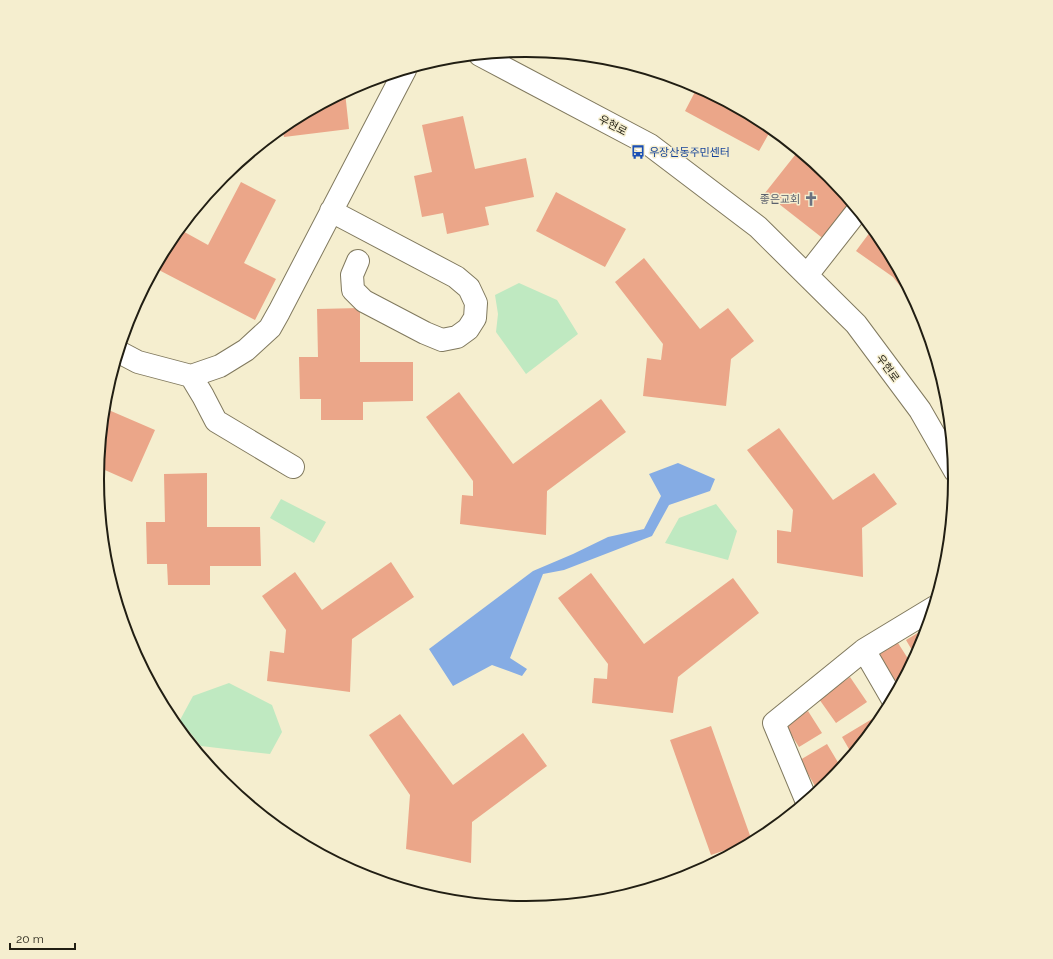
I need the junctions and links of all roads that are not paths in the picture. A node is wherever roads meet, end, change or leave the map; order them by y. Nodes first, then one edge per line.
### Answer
1 (488, 59) edge
2 (402, 76) edge
3 (331, 211) junction
4 (855, 214) edge
5 (358, 260) dead end
6 (807, 276) junction
7 (123, 354) edge
8 (192, 376) junction
9 (948, 459) edge
10 (293, 467) dead end
11 (928, 612) edge
12 (864, 650) junction
13 (890, 695) edge
14 (805, 797) edge

1 - 6 street, 우현로
2 - 3 street
3 - 5 street
3 - 8 street
4 - 6 street
6 - 9 street, 우현로
7 - 8 street
8 - 10 street
11 - 12 street
12 - 13 street
12 - 14 street

